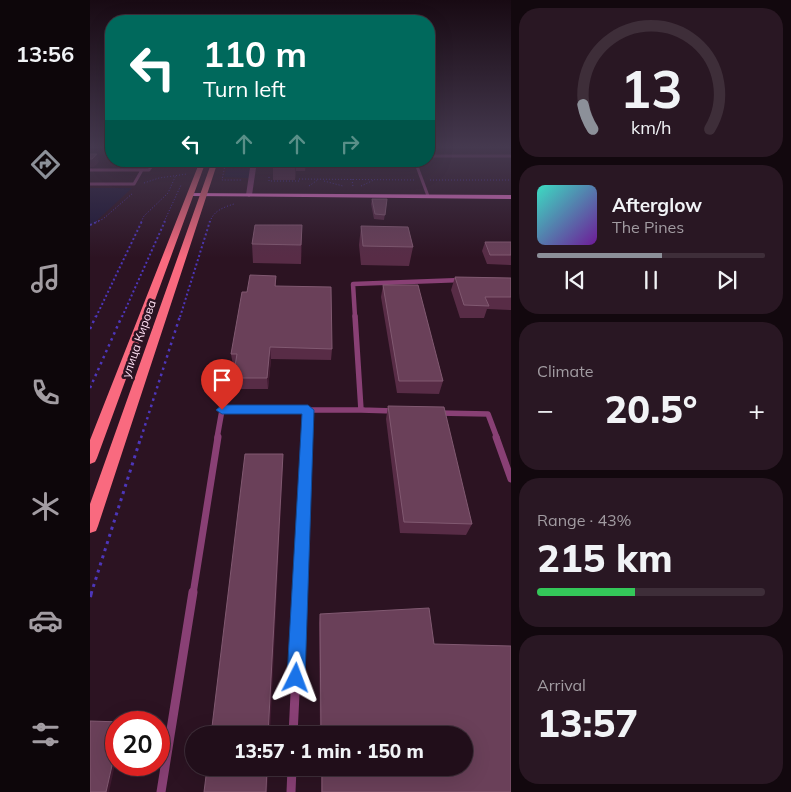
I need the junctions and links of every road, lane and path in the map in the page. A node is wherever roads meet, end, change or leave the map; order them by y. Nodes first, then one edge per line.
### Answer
1 (90, 184) edge
2 (134, 184) edge
3 (172, 184) edge
4 (182, 184) edge
5 (194, 184) edge
6 (207, 184) edge
7 (250, 184) edge
8 (312, 184) edge
9 (335, 184) edge
10 (366, 184) edge
11 (423, 184) edge
12 (361, 186) dead end
13 (137, 189) dead end
14 (304, 189) dead end
15 (354, 190) dead end
16 (190, 194) junction
17 (204, 194) junction
18 (249, 195) junction
19 (428, 196) junction
20 (511, 197) edge
21 (238, 204) dead end
22 (90, 225) edge
23 (470, 280) edge
24 (90, 329) edge
25 (90, 388) edge
26 (308, 410) junction
27 (368, 410) junction
28 (398, 411) edge
29 (428, 412) edge
30 (90, 458) edge
31 (511, 479) edge
32 (90, 526) edge
33 (90, 597) edge
34 (293, 726) edge
35 (292, 776) edge
36 (161, 792) edge
37 (291, 792) edge

1 - 2 lane
3 - 24 path
4 - 25 path
5 - 16 main road, улица Кирова
6 - 17 main road, улица Кирова
7 - 18 street
8 - 14 path
9 - 15 path
10 - 12 path
11 - 19 lane
13 - 22 path
16 - 17 main road
16 - 30 main road, улица Кирова
17 - 18 main road
17 - 32 main road, улица Кирова
18 - 19 main road
19 - 20 main road
21 - 33 path
23 - 27 lane
26 - 27 lane
26 - 34 lane
26 - 36 lane
27 - 28 lane
29 - 31 lane
35 - 37 lane

